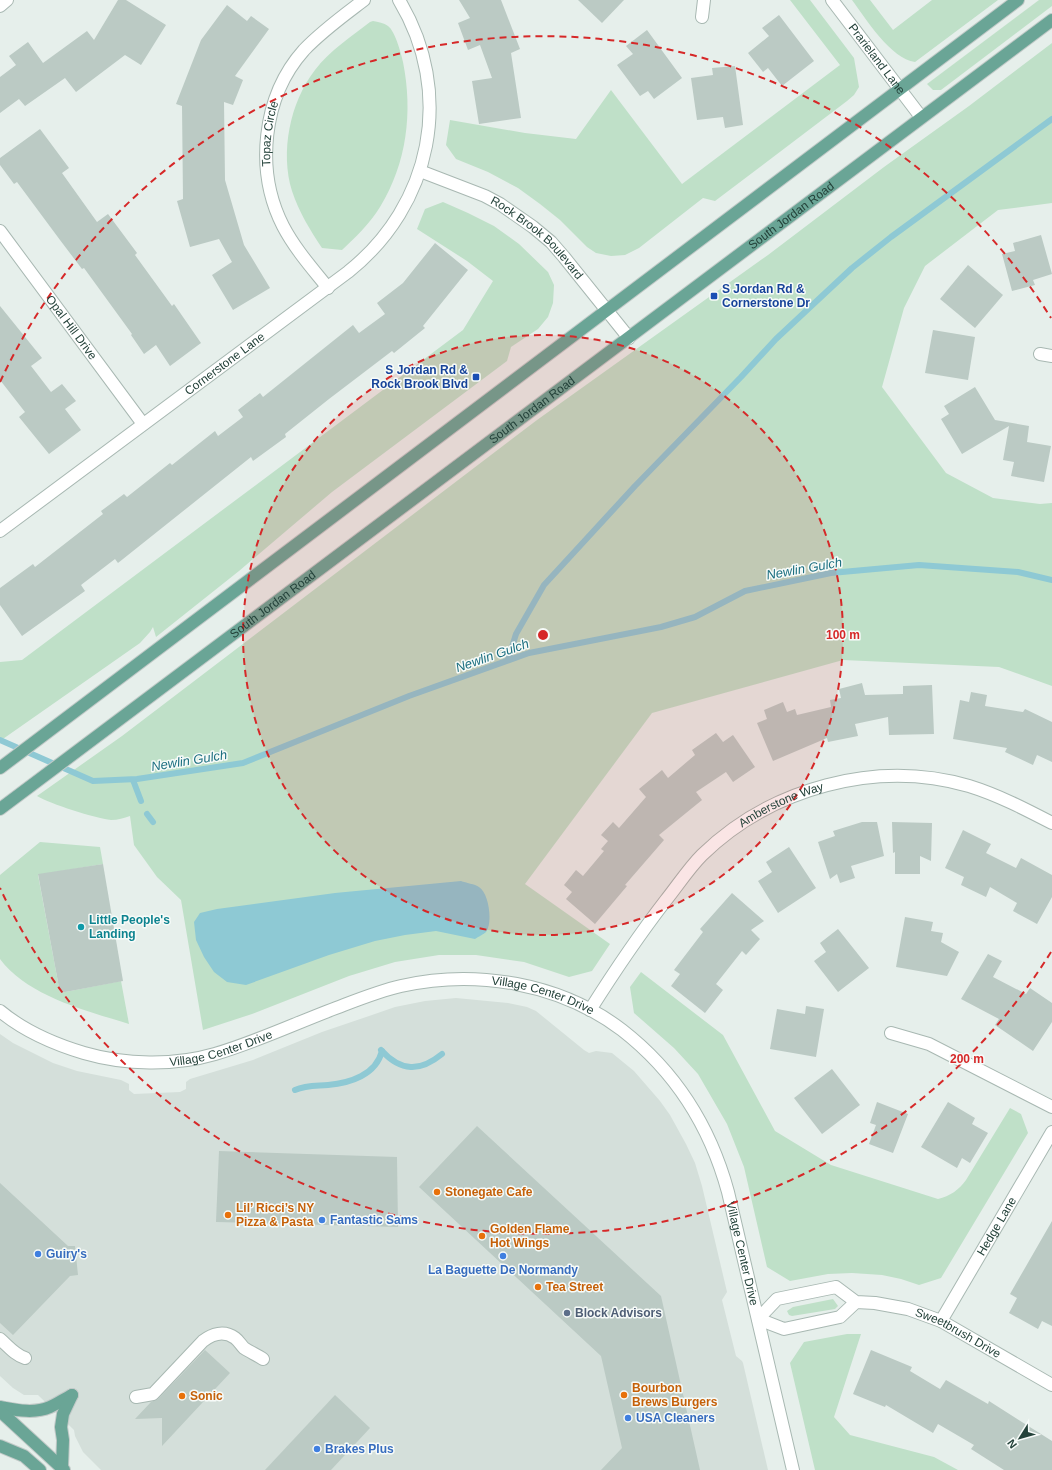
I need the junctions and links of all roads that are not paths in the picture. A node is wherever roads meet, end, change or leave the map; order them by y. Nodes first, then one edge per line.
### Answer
1 (7, 0) edge
2 (364, 0) edge
3 (399, 0) edge
4 (704, 0) edge
5 (832, 0) edge
6 (1018, 0) edge
7 (0, 6) edge
8 (702, 17) dead end
9 (1052, 20) edge
10 (900, 89) junction
11 (922, 118) junction
12 (420, 171) junction
13 (0, 231) edge
14 (328, 288) junction
15 (607, 309) junction
16 (629, 338) junction
17 (1040, 354) dead end
18 (1052, 356) edge
19 (143, 424) junction
20 (0, 531) edge
21 (0, 768) edge
22 (0, 809) edge
23 (1052, 823) edge
24 (0, 1010) edge
25 (590, 1010) junction
26 (892, 1033) dead end
27 (1052, 1107) edge
28 (1052, 1132) edge
29 (856, 1302) junction
30 (758, 1319) junction
31 (940, 1321) junction
32 (0, 1339) edge
33 (26, 1358) dead end
34 (263, 1359) dead end
35 (1052, 1385) edge
36 (136, 1397) dead end
37 (0, 1408) edge
38 (0, 1411) edge
39 (0, 1446) edge
40 (63, 1469) edge
41 (40, 1470) edge
42 (792, 1470) edge

1 - 7 street
2 - 14 street, Topaz Circle
3 - 12 street, Cornerstone Lane
4 - 8 street
5 - 10 street, Prarieland Lane
6 - 10 main road
9 - 11 main road, South Jordan Road
10 - 11 street, Prarieland Lane
10 - 15 main road
11 - 16 main road, South Jordan Road
12 - 14 street, Cornerstone Lane
12 - 15 street, Rock Brook Boulevard
13 - 19 street, Opal Hill Drive
14 - 19 street, Cornerstone Lane
15 - 16 street, Rock Brook Boulevard
15 - 21 main road
16 - 22 main road, South Jordan Road
17 - 18 street
19 - 20 street, Cornerstone Lane
23 - 25 street, Amberstone Way
24 - 25 street, Village Center Drive
25 - 30 street, Village Center Drive
26 - 27 street
28 - 31 street, Hedge Lane
29 - 30 street
29 - 30 street
29 - 31 street, Sweetbrush Drive
30 - 42 street, Village Center Drive
31 - 35 street, Sweetbrush Drive
32 - 33 street
34 - 36 street
37 - 40 main road
38 - 40 main road
39 - 41 main road

